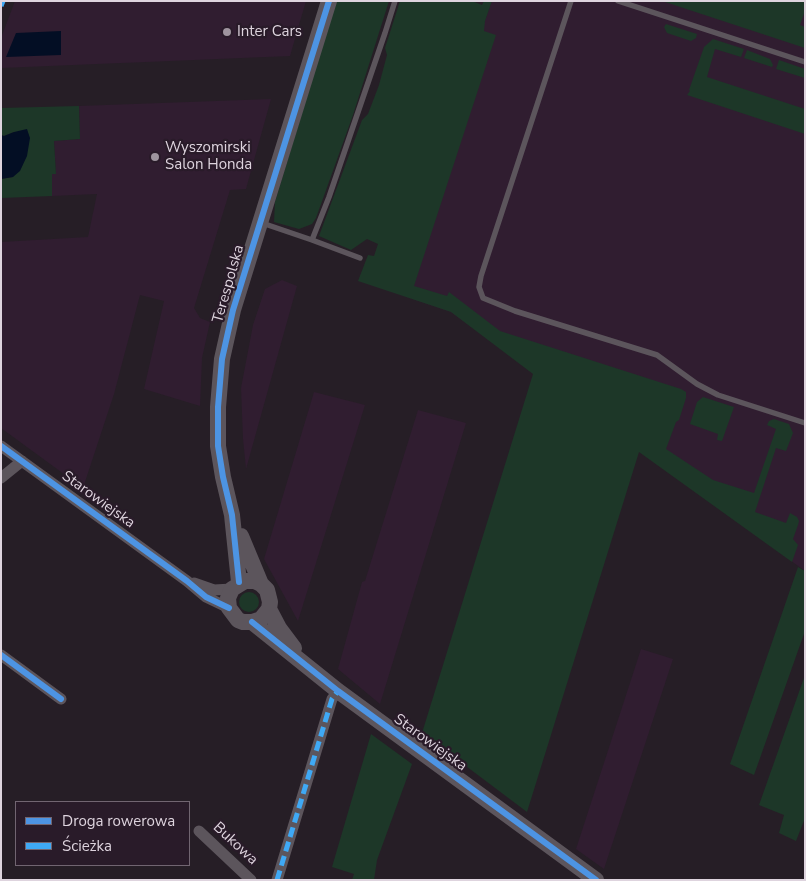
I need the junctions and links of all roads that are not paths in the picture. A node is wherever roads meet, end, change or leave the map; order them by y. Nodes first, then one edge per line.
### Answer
1 (329, 1) edge
2 (395, 1) edge
3 (571, 1) edge
4 (618, 1) edge
5 (805, 62) edge
6 (260, 223) junction
7 (312, 240) junction
8 (360, 258) dead end
9 (805, 423) edge
10 (1, 446) edge
11 (22, 461) junction
12 (1, 478) edge
13 (232, 516) junction
14 (187, 581) junction
15 (261, 584) junction
16 (236, 586) junction
17 (229, 608) junction
18 (269, 609) junction
19 (252, 622) junction
20 (1, 655) edge
21 (307, 666) junction
22 (338, 691) junction
23 (61, 699) dead end
24 (199, 831) dead end
25 (251, 880) edge
26 (277, 880) edge
27 (596, 880) edge

1 - 6 street, Terespolska
2 - 7 lane
3 - 9 lane
4 - 5 lane
6 - 7 lane
6 - 13 street, Terespolska
7 - 8 lane
10 - 11 street, Starowiejska
11 - 12 street
11 - 14 street, Starowiejska
13 - 15 street, Terespolska
13 - 16 street, Terespolska
14 - 16 street, Starowiejska
14 - 17 street, Starowiejska
15 - 16 street
15 - 18 street
16 - 17 street
17 - 19 street
18 - 19 street
18 - 21 street, Starowiejska
19 - 21 street, Starowiejska
20 - 23 street
21 - 22 street, Starowiejska
22 - 26 street
22 - 27 street, Starowiejska
24 - 25 street, Bukowa

